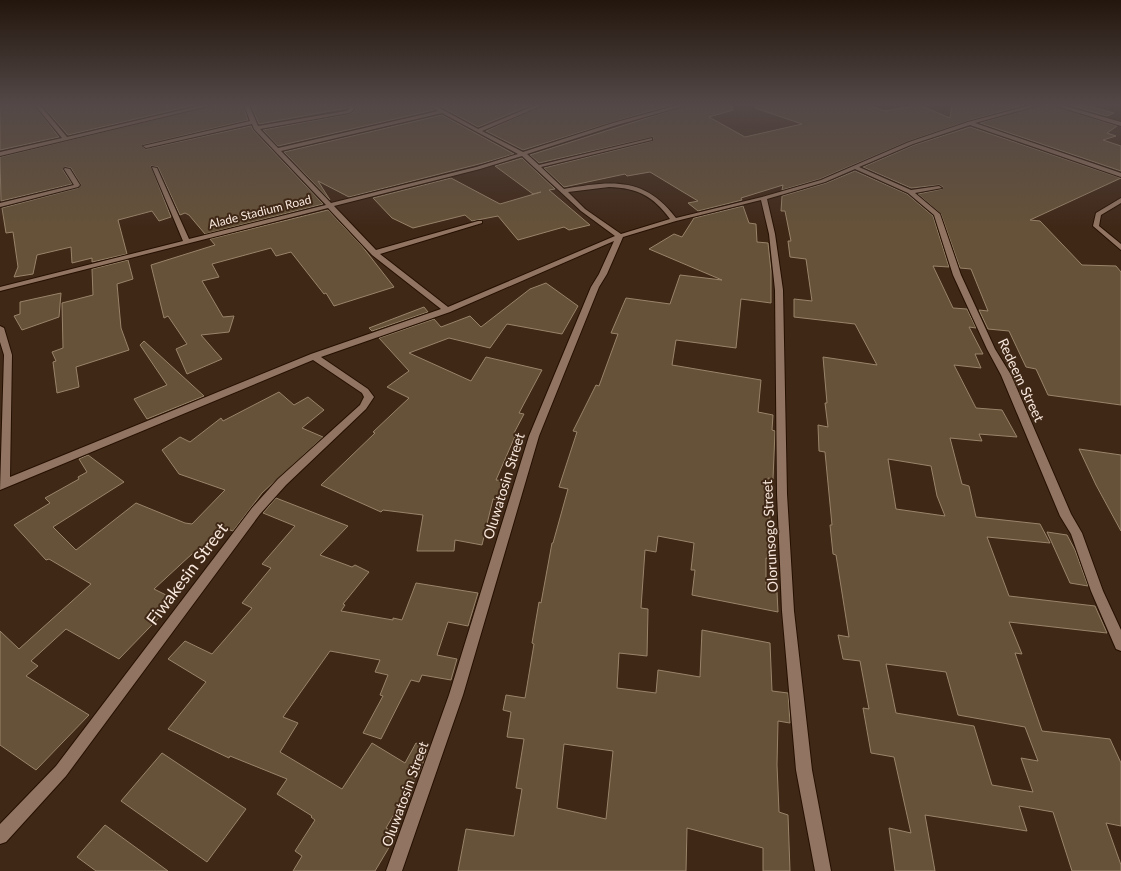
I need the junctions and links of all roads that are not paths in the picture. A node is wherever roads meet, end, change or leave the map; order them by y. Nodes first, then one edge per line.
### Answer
1 (37, 146) edge
2 (274, 146) edge
3 (297, 146) edge
4 (505, 146) edge
5 (549, 146) edge
6 (623, 146) edge
7 (905, 146) edge
8 (1036, 146) edge
9 (278, 150) junction
10 (0, 154) edge
11 (524, 154) junction
12 (536, 167) junction
13 (854, 167) junction
14 (154, 168) dead end
15 (67, 169) dead end
16 (1121, 175) edge
17 (939, 188) dead end
18 (563, 191) junction
19 (910, 192) junction
20 (764, 198) junction
21 (1121, 200) edge
22 (0, 205) edge
23 (330, 206) junction
24 (674, 220) junction
25 (480, 222) dead end
26 (620, 236) junction
27 (187, 242) junction
28 (1121, 248) edge
29 (375, 252) junction
30 (0, 289) edge
31 (447, 310) junction
32 (0, 328) edge
33 (314, 356) junction
34 (2, 485) edge
35 (1121, 645) edge
36 (0, 836) edge
37 (394, 871) edge
38 (823, 871) edge

1 - 10 street
2 - 9 street
3 - 9 street
4 - 11 street
5 - 11 street, Alade Stadium Road
6 - 12 street
7 - 13 street
8 - 16 street
9 - 23 street
11 - 12 street
11 - 23 street, Alade Stadium Road
12 - 18 street
13 - 19 street, Redeem Street
13 - 20 street
14 - 27 street
15 - 22 street
17 - 19 street
18 - 24 street
18 - 26 street
19 - 35 street, Redeem Street
20 - 24 street
20 - 38 street, Olorunsogo Street
21 - 28 street
23 - 27 street, Alade Stadium Road
23 - 29 street
24 - 26 street
25 - 29 street
26 - 31 street
26 - 37 street, Oluwatosin Street
27 - 30 street, Alade Stadium Road
29 - 31 street
31 - 33 street
32 - 34 street
33 - 34 street
33 - 36 street, Fiwakesin Street

